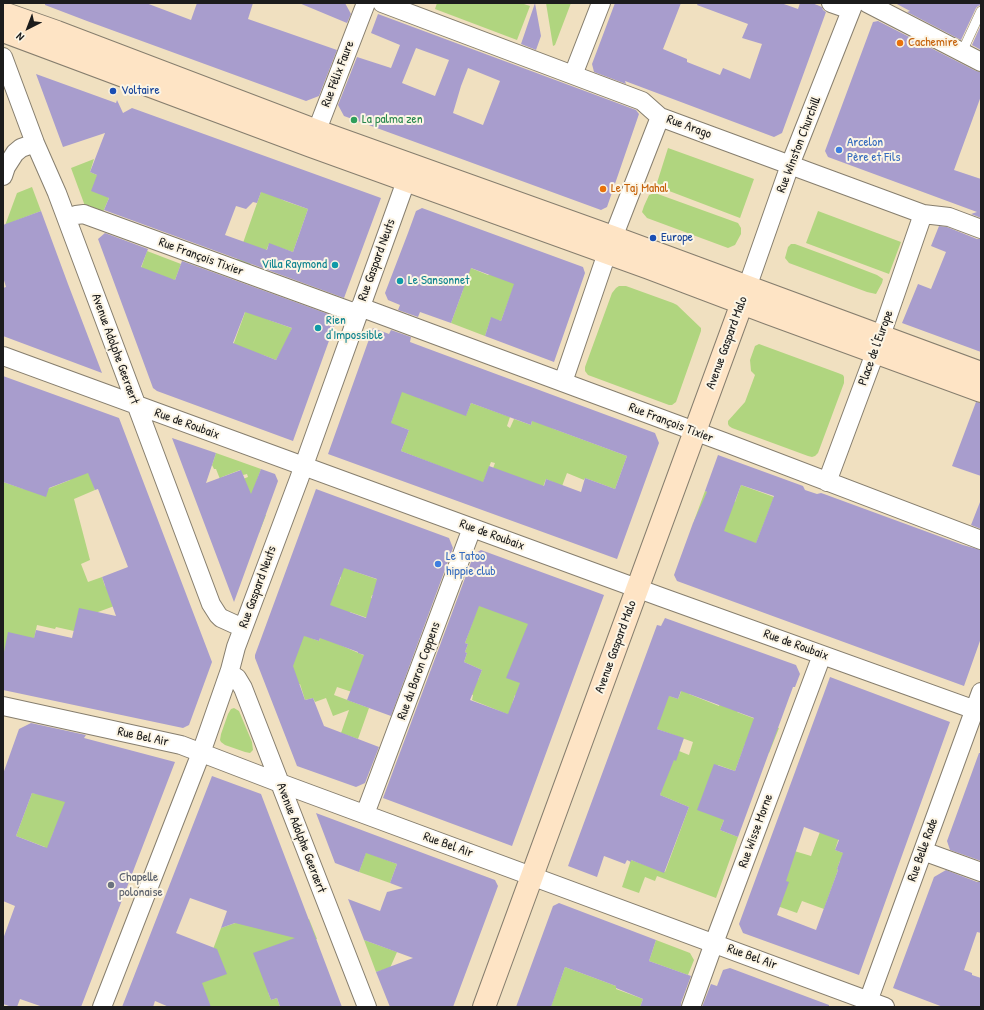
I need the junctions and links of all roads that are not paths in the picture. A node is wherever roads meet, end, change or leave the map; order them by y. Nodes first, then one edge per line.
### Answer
1 (366, 3) edge
2 (382, 3) edge
3 (600, 3) edge
4 (831, 3) edge
5 (867, 3) edge
6 (852, 7) edge
7 (981, 11) edge
8 (3, 13) edge
9 (3, 31) edge
10 (962, 52) junction
11 (3, 57) edge
12 (981, 62) edge
13 (573, 75) junction
14 (660, 117) junction
15 (314, 138) junction
16 (35, 143) junction
17 (790, 165) junction
18 (409, 172) junction
19 (3, 176) edge
20 (923, 214) junction
21 (67, 218) junction
22 (981, 229) edge
23 (610, 245) junction
24 (744, 295) junction
25 (359, 311) junction
26 (878, 344) junction
27 (3, 356) edge
28 (981, 373) edge
29 (563, 382) junction
30 (981, 391) edge
31 (136, 405) junction
32 (695, 432) junction
33 (303, 466) junction
34 (827, 482) junction
35 (472, 528) junction
36 (981, 540) edge
37 (638, 588) junction
38 (243, 628) junction
39 (822, 655) junction
40 (229, 672) junction
41 (981, 692) edge
42 (4, 709) edge
43 (978, 711) edge
44 (201, 753) junction
45 (280, 783) junction
46 (365, 814) junction
47 (923, 851) junction
48 (981, 872) edge
49 (532, 876) junction
50 (714, 944) junction
51 (867, 1004) edge
52 (102, 1007) edge
53 (366, 1007) edge
54 (484, 1007) edge
55 (691, 1007) edge
56 (885, 1007) edge

1 - 15 street, Rue Félix Faure
2 - 13 street, Rue Arago
3 - 13 street
4 - 6 street
5 - 10 street
6 - 17 street, Rue Winston Churchill
7 - 10 lane
8 - 15 main road
9 - 15 main road
10 - 12 street
11 - 16 street, Avenue Adolphe Geeraert
13 - 14 street, Rue Arago
14 - 17 street, Rue Arago
14 - 23 street
15 - 18 main road
16 - 19 street
16 - 21 street, Avenue Adolphe Geeraert
17 - 20 street, Rue Arago
17 - 24 street, Rue Winston Churchill
18 - 23 main road
18 - 25 street, Rue Gaspard Neuts
20 - 22 street, Rue Arago
20 - 26 street, Place de l'Europe
21 - 25 street, Rue François Tixier
21 - 31 street, Avenue Adolphe Geeraert
23 - 24 main road
23 - 29 street
24 - 26 main road
24 - 32 main road, Avenue Gaspard Malo
25 - 29 street, Rue François Tixier
25 - 33 street, Rue Gaspard Neuts
26 - 28 main road
26 - 30 main road
26 - 34 street, Place de l'Europe
27 - 31 street, Rue de Roubaix
29 - 32 street, Rue François Tixier
31 - 33 street, Rue de Roubaix
31 - 38 street, Avenue Adolphe Geeraert
32 - 34 street, Rue François Tixier
32 - 37 main road, Avenue Gaspard Malo
33 - 35 street, Rue de Roubaix
33 - 38 street, Rue Gaspard Neuts
34 - 36 street, Rue François Tixier
35 - 37 street, Rue de Roubaix
35 - 46 street, Rue du Baron Coppens
37 - 39 street, Rue de Roubaix
37 - 49 main road, Avenue Gaspard Malo
38 - 40 street, Rue Gaspard Neuts
39 - 43 street, Rue de Roubaix
39 - 50 street, Rue Wisse Morne
40 - 44 street, Rue Gaspard Neuts
40 - 45 street, Avenue Adolphe Geeraert
41 - 43 street, Rue Belle Rade
42 - 44 street, Rue Bel Air
43 - 47 street, Rue Belle Rade
44 - 45 street, Rue Bel Air
44 - 52 street, Rue Gaspard Neuts
45 - 46 street, Rue Bel Air
45 - 53 street, Avenue Adolphe Geeraert
46 - 49 street, Rue Bel Air
47 - 48 street
47 - 51 street, Rue Belle Rade
49 - 50 street, Rue Bel Air
49 - 54 main road, Avenue Gaspard Malo
50 - 51 street, Rue Bel Air
50 - 55 street, Rue Wisse Morne
51 - 56 street, Rue Bel Air

